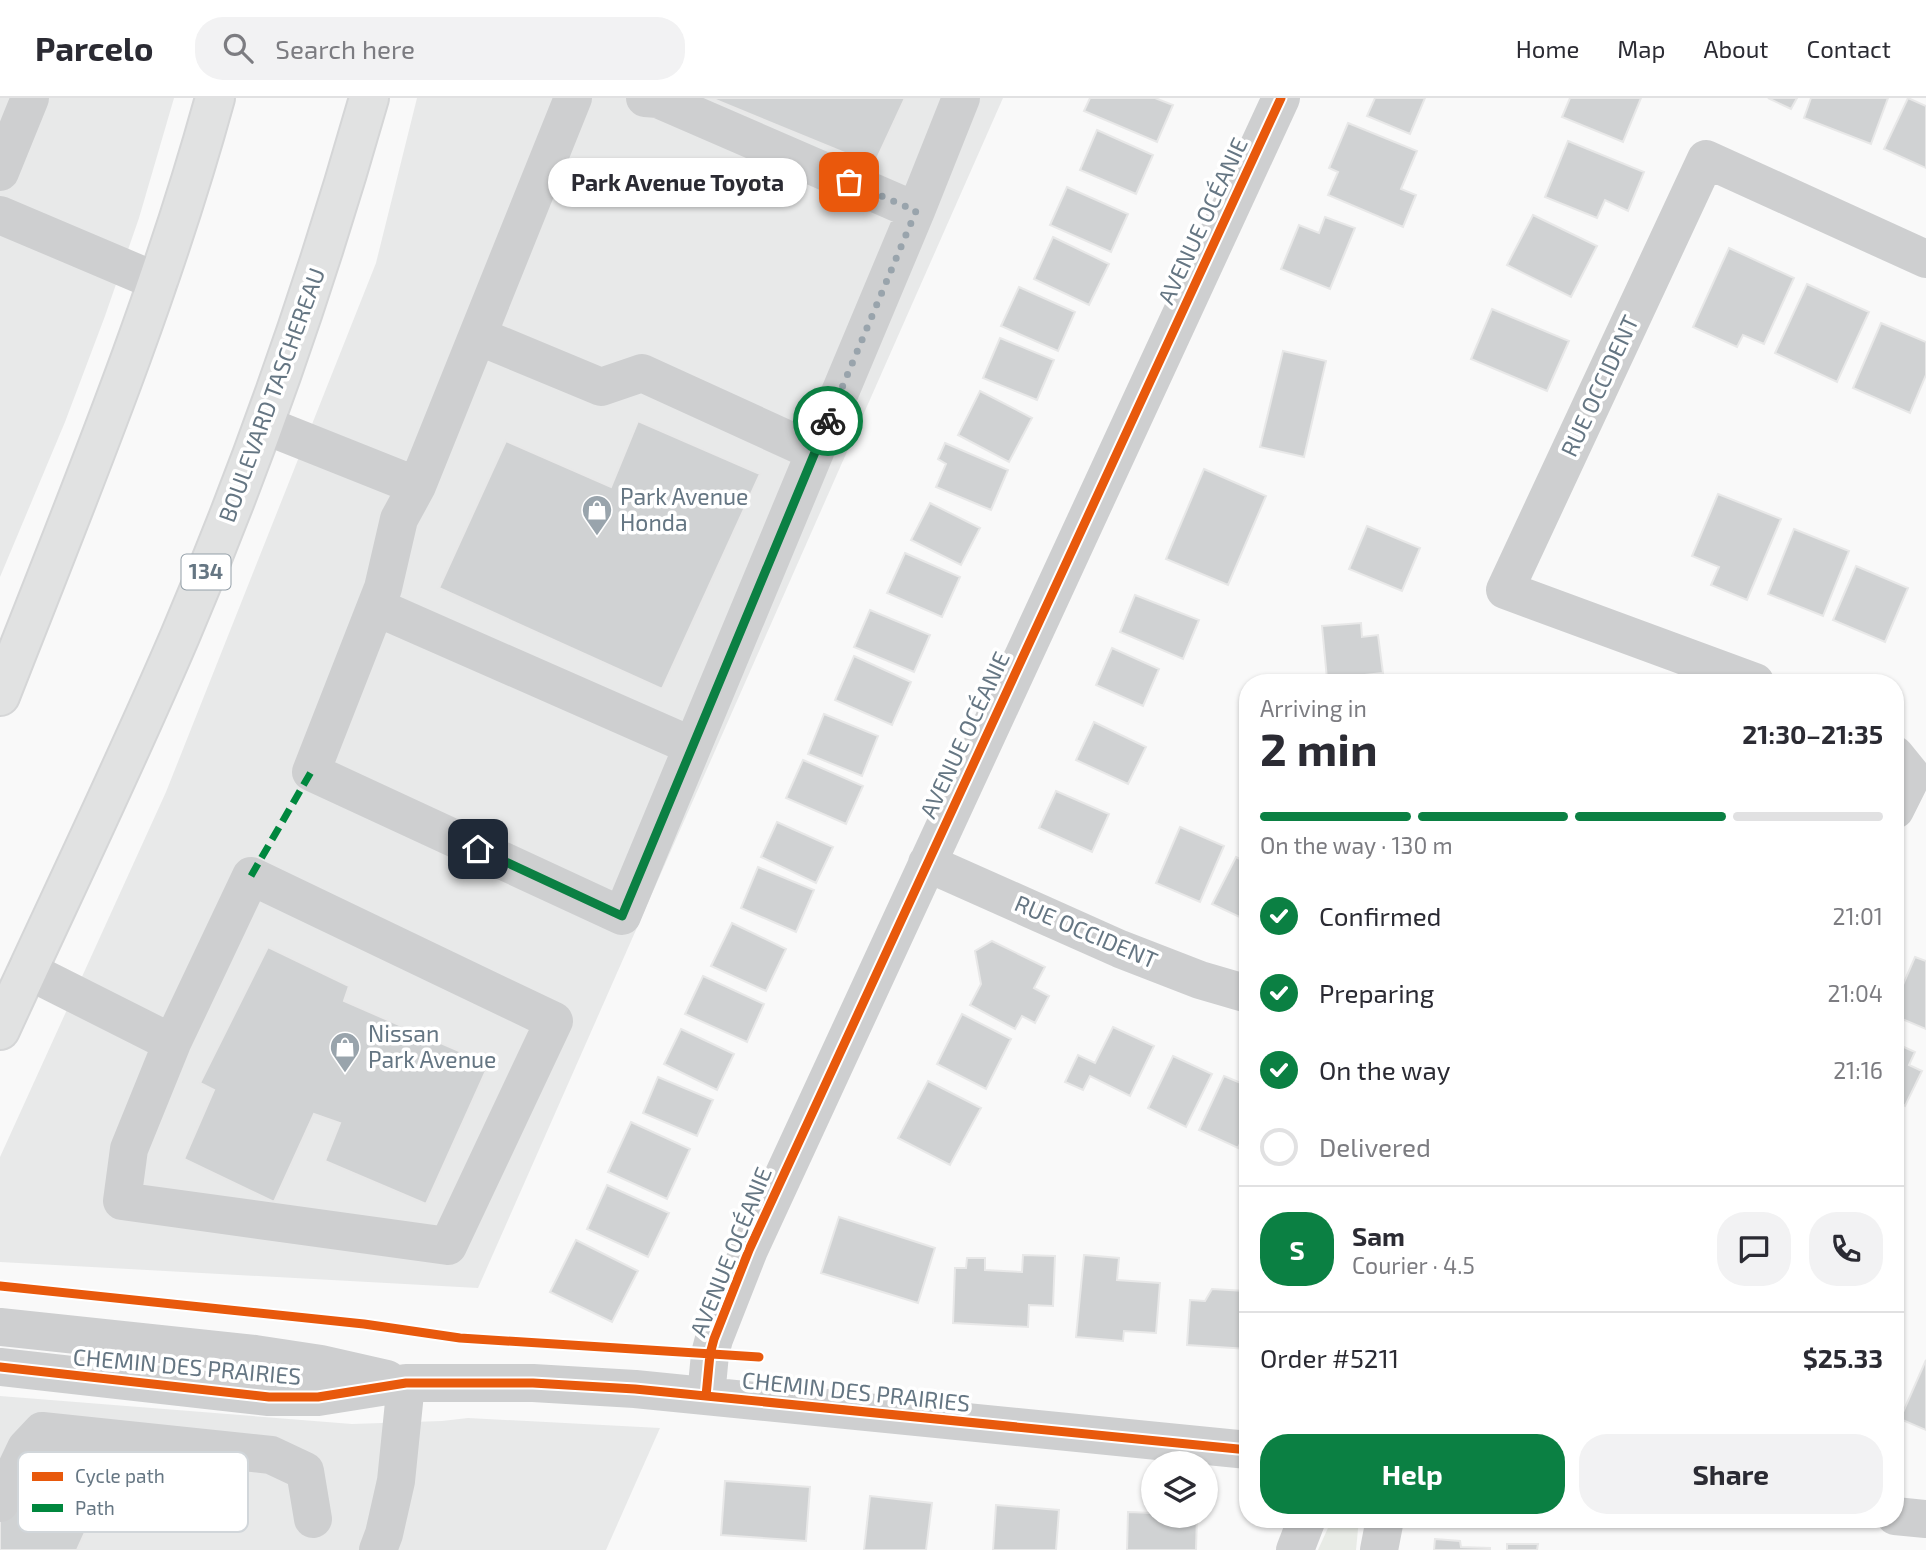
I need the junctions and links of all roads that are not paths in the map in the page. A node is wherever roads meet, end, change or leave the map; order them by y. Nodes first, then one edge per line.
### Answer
1 (30, 98) edge
2 (215, 98) edge
3 (369, 98) edge
4 (573, 98) edge
5 (645, 98) edge
6 (961, 98) edge
7 (1281, 98) edge
8 (0, 172) edge
9 (916, 211) junction
10 (0, 215) edge
11 (1926, 259) edge
12 (158, 282) junction
13 (478, 336) junction
14 (264, 425) junction
15 (815, 452) junction
16 (417, 486) junction
17 (376, 607) junction
18 (1733, 674) edge
19 (0, 696) edge
20 (692, 746) junction
21 (1904, 766) edge
22 (1904, 792) edge
23 (927, 863) junction
24 (27, 970) junction
25 (1239, 991) edge
26 (0, 1030) edge
27 (172, 1044) junction
28 (0, 1327) edge
29 (0, 1367) edge
30 (406, 1383) junction
31 (706, 1396) junction
32 (1239, 1449) edge
33 (24, 1452) edge
34 (242, 1452) edge
35 (248, 1453) edge
36 (18, 1465) edge
37 (0, 1503) edge
38 (1904, 1517) edge
39 (313, 1519) dead end
40 (1926, 1519) edge
41 (1305, 1528) edge
42 (1384, 1528) edge
43 (378, 1550) edge
44 (1295, 1550) edge
45 (1380, 1550) edge

1 - 8 street
2 - 12 main road
3 - 14 main road, BOULEVARD TASCHEREAU / 134
4 - 13 street
5 - 9 street
6 - 9 street
7 - 23 street, AVENUE OCÉANIE
9 - 15 street
10 - 12 street
11 - 18 street, RUE OCCIDENT
12 - 19 main road
13 - 15 street
13 - 16 street
14 - 16 street
14 - 24 main road, BOULEVARD TASCHEREAU / 134
15 - 20 street
16 - 17 street
17 - 20 street
17 - 20 street
21 - 22 street
23 - 25 street, RUE OCCIDENT
23 - 31 street, AVENUE OCÉANIE
24 - 26 main road, BOULEVARD TASCHEREAU / 134
24 - 27 street
27 - 27 street
28 - 30 street, CHEMIN DES PRAIRIES
29 - 30 street, CHEMIN DES PRAIRIES
30 - 31 street, CHEMIN DES PRAIRIES
30 - 43 street
31 - 32 street, CHEMIN DES PRAIRIES
33 - 34 street
35 - 39 street
36 - 37 street
38 - 40 street
41 - 44 street
42 - 45 street

